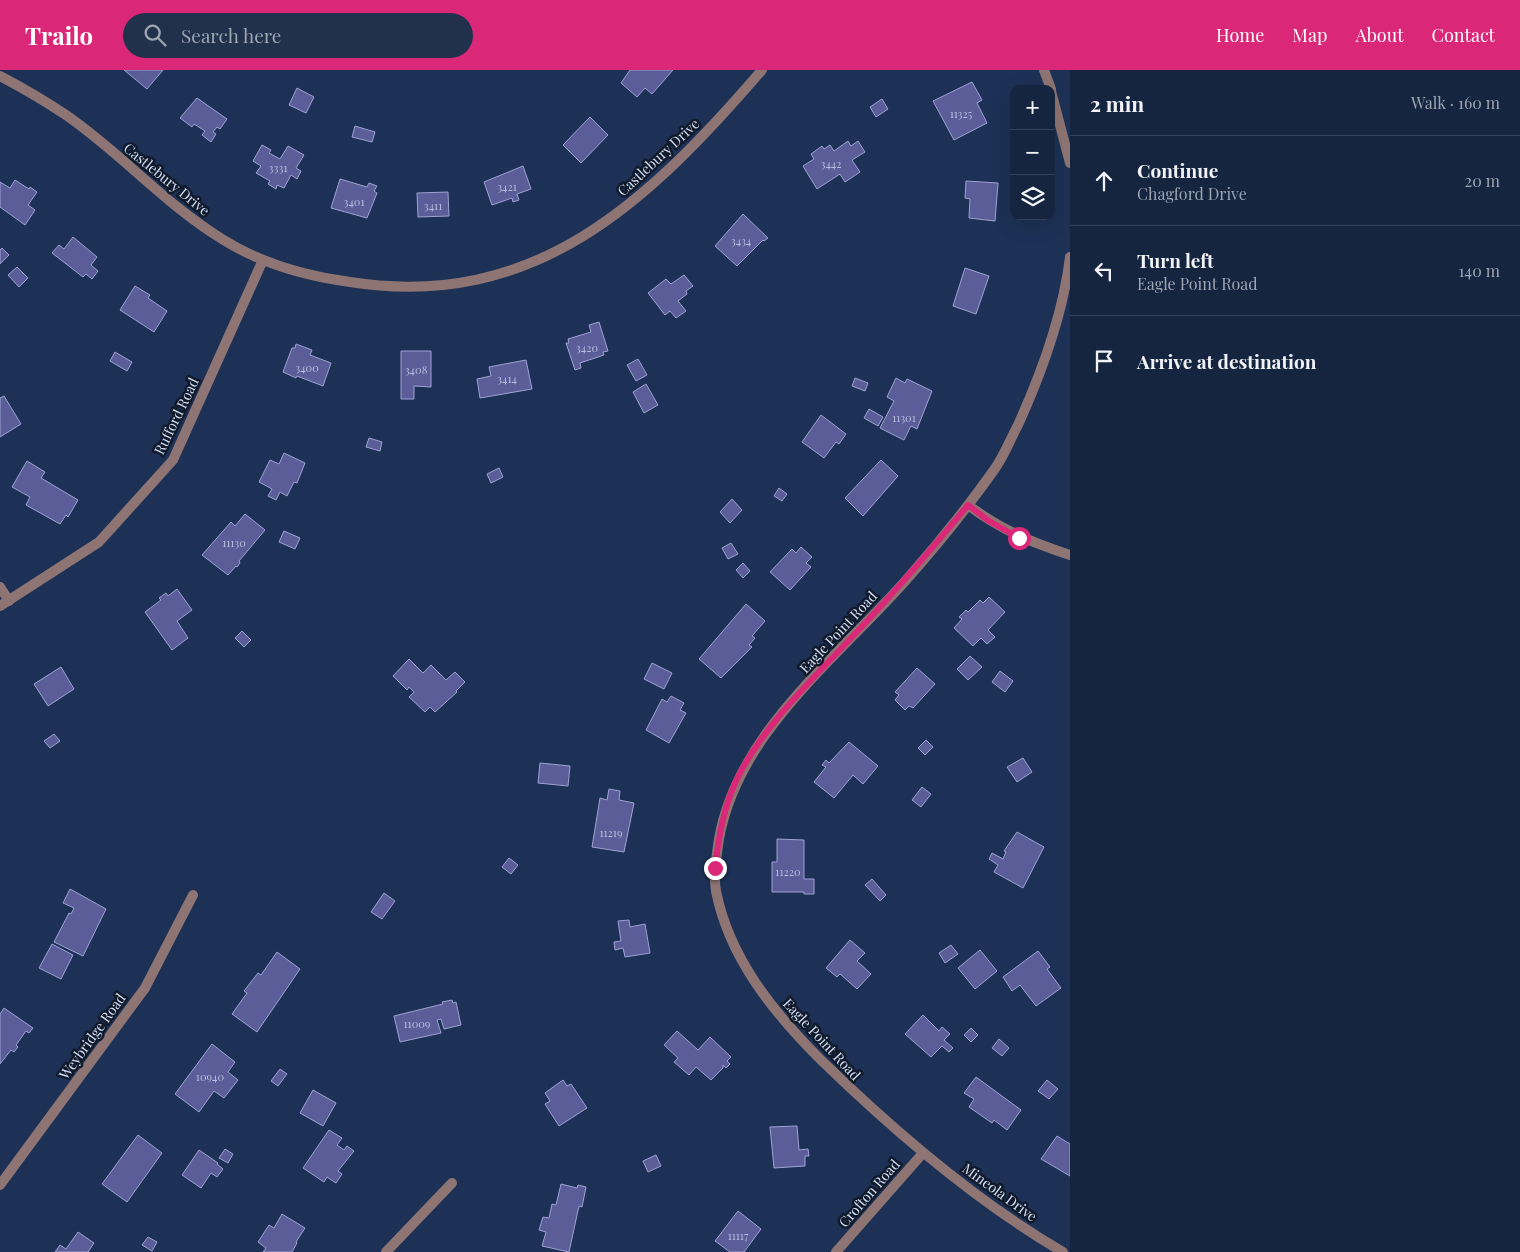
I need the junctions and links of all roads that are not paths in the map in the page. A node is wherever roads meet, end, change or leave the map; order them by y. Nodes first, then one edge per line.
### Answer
1 (762, 70) edge
2 (1044, 70) edge
3 (0, 76) edge
4 (1049, 85) edge
5 (1055, 105) edge
6 (1070, 163) edge
7 (1070, 257) edge
8 (263, 260) junction
9 (968, 505) junction
10 (1070, 555) edge
11 (0, 587) edge
12 (4, 604) edge
13 (193, 895) dead end
14 (923, 1152) junction
15 (452, 1183) dead end
16 (0, 1185) edge
17 (386, 1252) edge
18 (836, 1252) edge
19 (1063, 1252) edge

1 - 8 street, Castlebury Drive
2 - 4 street
3 - 8 street, Castlebury Drive
5 - 6 street
7 - 9 street, Eagle Point Road
8 - 12 street, Rufford Road
9 - 10 street
9 - 14 street, Eagle Point Road
11 - 12 street
13 - 16 street, Weybridge Road
14 - 18 street, Crofton Road
14 - 19 street, Mineola Drive
15 - 17 street

